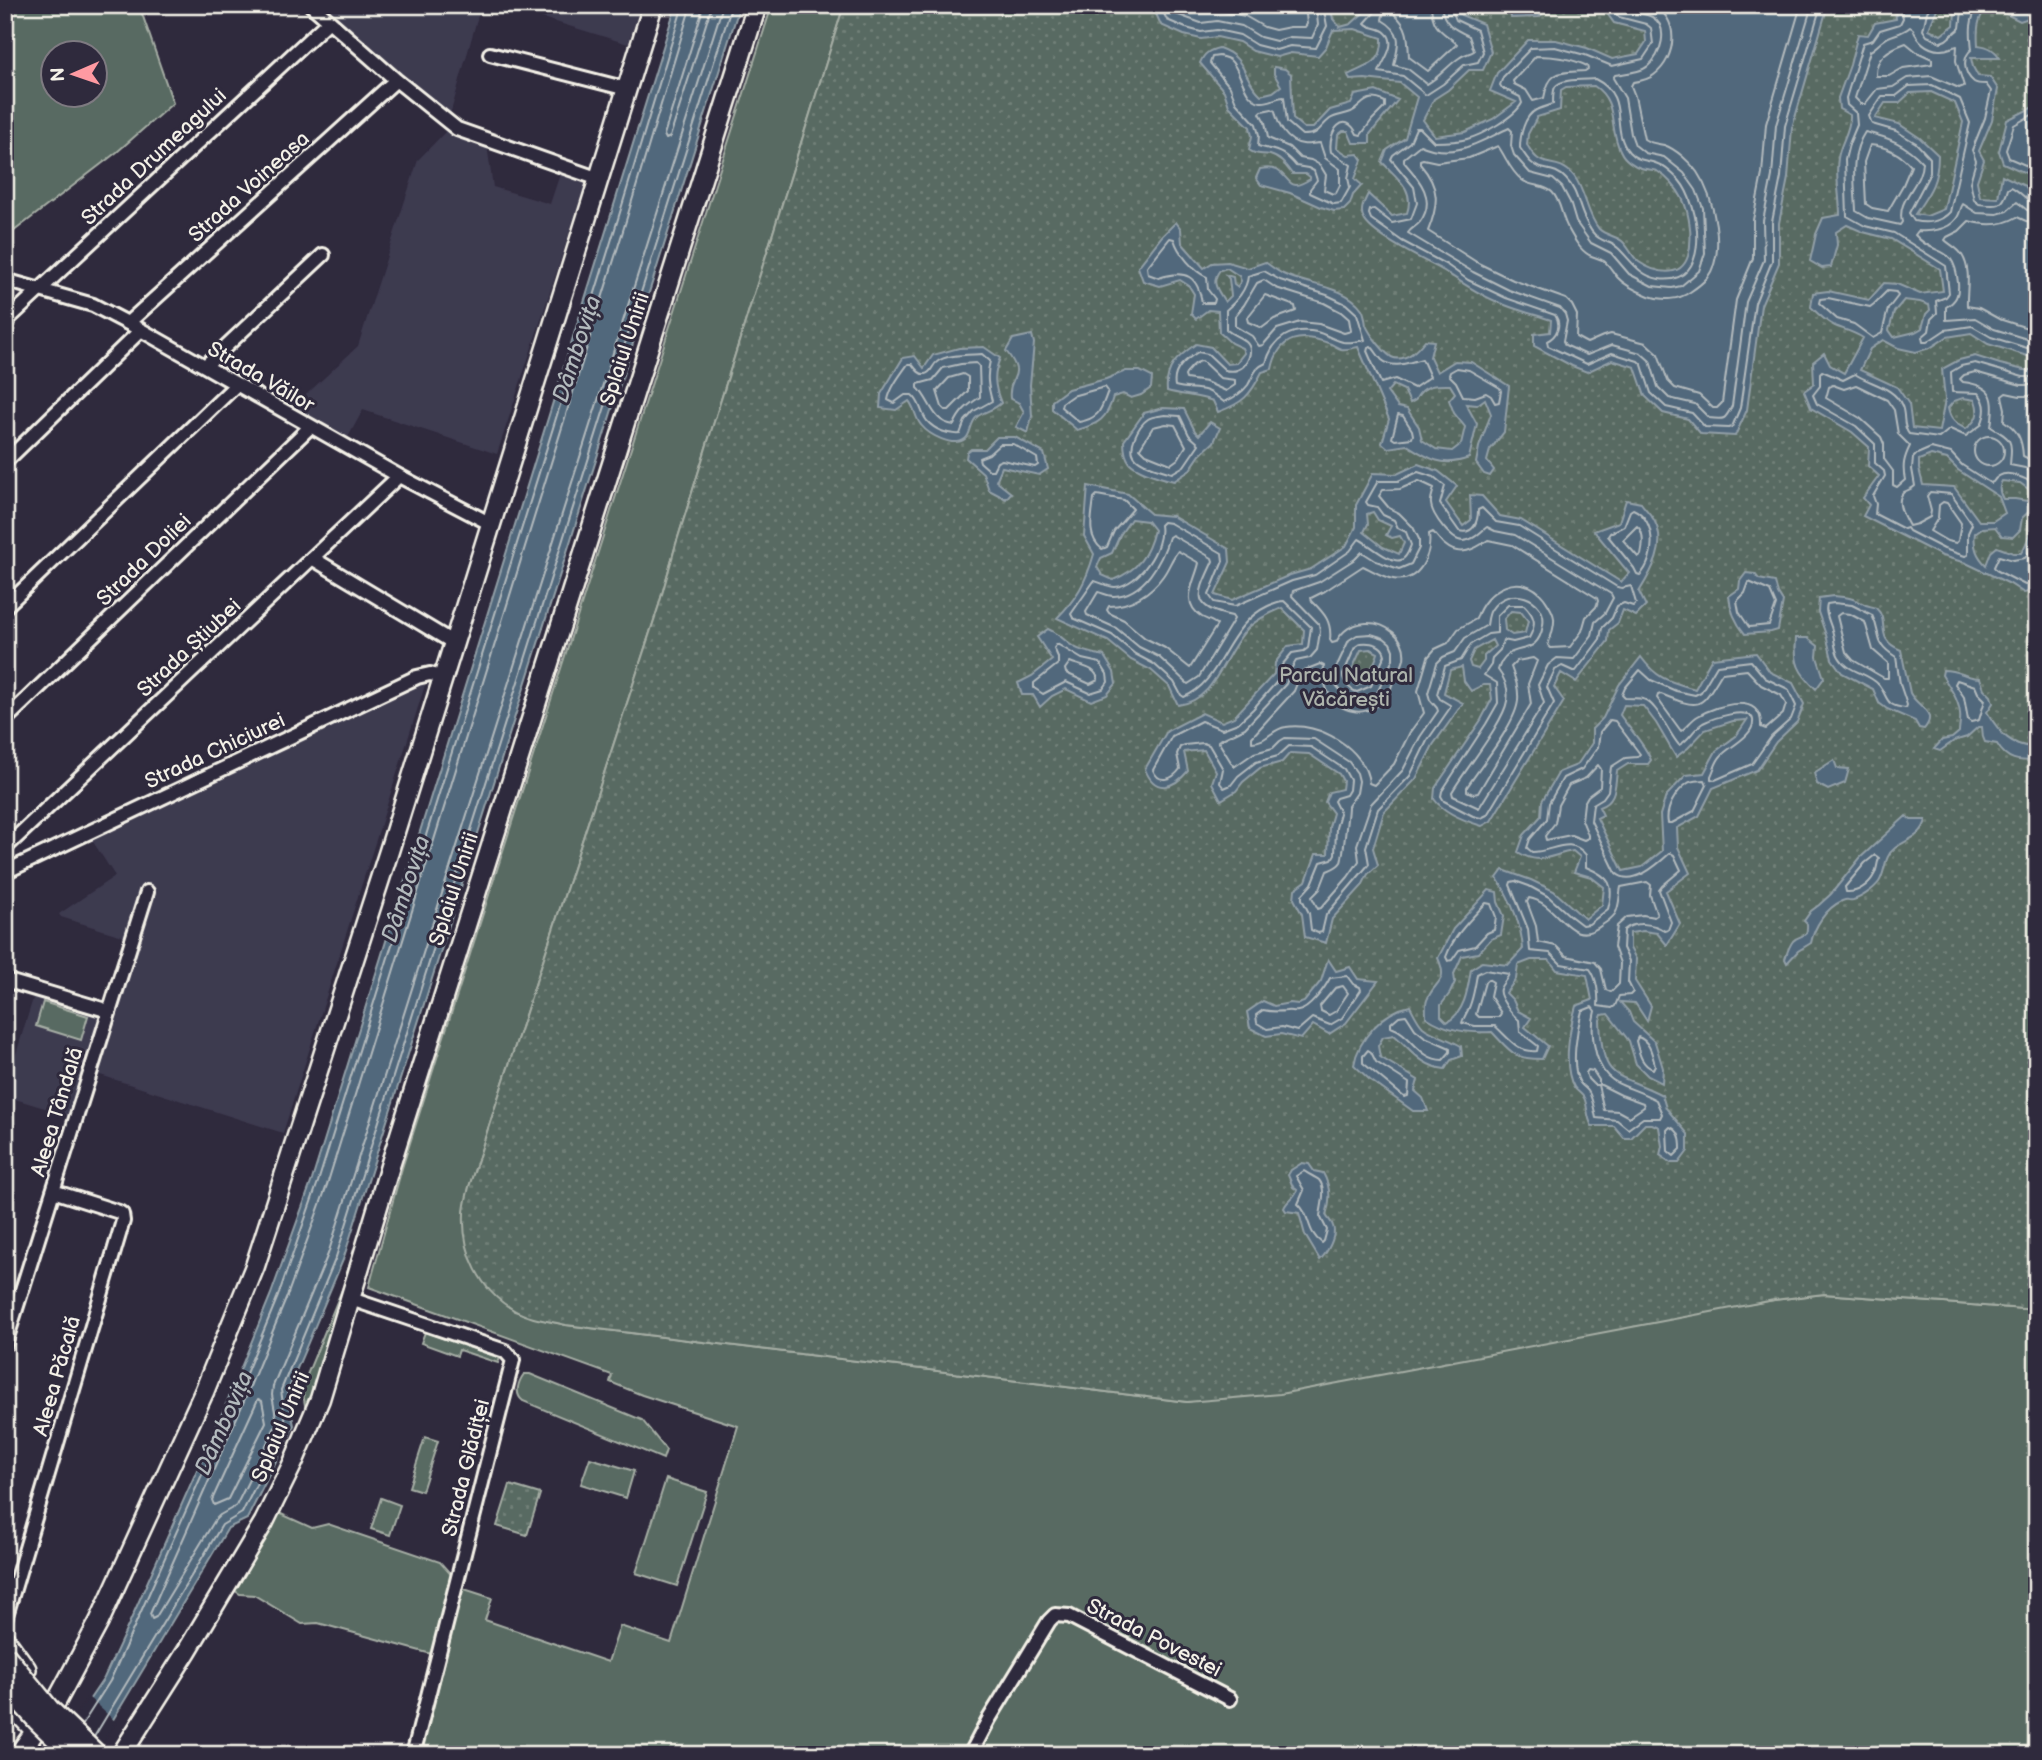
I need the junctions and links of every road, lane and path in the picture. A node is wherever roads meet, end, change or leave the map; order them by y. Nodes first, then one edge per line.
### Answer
1 (311, 5) edge
2 (653, 5) edge
3 (757, 5) edge
4 (329, 21) junction
5 (490, 54) dead end
6 (396, 80) junction
7 (627, 89) junction
8 (599, 179) junction
9 (323, 255) dead end
10 (5, 280) edge
11 (40, 289) junction
12 (5, 322) edge
13 (128, 323) junction
14 (141, 330) junction
15 (205, 366) junction
16 (236, 385) junction
17 (310, 427) junction
18 (5, 463) edge
19 (399, 476) junction
20 (491, 524) junction
21 (312, 558) junction
22 (5, 607) edge
23 (454, 643) junction
24 (443, 677) junction
25 (5, 720) edge
26 (5, 848) edge
27 (5, 872) edge
28 (147, 892) dead end
29 (5, 979) edge
30 (109, 1011) junction
31 (52, 1191) junction
32 (351, 1299) junction
33 (5, 1344) edge
34 (5, 1619) edge
35 (5, 1640) edge
36 (5, 1655) edge
37 (5, 1684) edge
38 (5, 1699) edge
39 (1230, 1699) dead end
40 (61, 1709) junction
41 (48, 1743) edge
42 (102, 1752) edge
43 (18, 1755) edge
44 (73, 1755) edge
45 (121, 1755) edge
46 (413, 1755) edge
47 (970, 1755) edge

1 - 4 street
2 - 7 main road
3 - 32 main road, Splaiul Unirii
4 - 6 street
4 - 11 street, Strada Drumeagului
5 - 7 street
6 - 8 street
6 - 13 street, Strada Voineasa
7 - 8 main road
8 - 20 main road
9 - 15 street
10 - 11 street, Strada Văilor
11 - 12 street, Strada Drumeagului
11 - 13 street, Strada Văilor
13 - 14 street, Strada Văilor
14 - 15 street, Strada Văilor
14 - 18 street
15 - 16 street, Strada Văilor
16 - 17 street, Strada Văilor
16 - 22 street
17 - 19 street, Strada Văilor
17 - 25 street, Strada Doliei
19 - 20 street, Strada Văilor
19 - 21 street, Strada Știubei
20 - 23 main road
21 - 23 street
21 - 26 street, Strada Știubei
23 - 24 main road
24 - 27 street, Strada Chiciurei
24 - 40 main road
28 - 30 street, Aleea Tândală
29 - 30 street
30 - 31 street, Aleea Tândală
31 - 33 street, Aleea Tândală
31 - 34 street, Aleea Păcală
32 - 45 main road, Splaiul Unirii
32 - 46 street, Strada Glădiței
35 - 40 main road
36 - 42 main road, bridge
37 - 44 main road, bridge
38 - 41 main road
39 - 47 street, Strada Povestei
40 - 41 main road
40 - 42 main road
41 - 43 main road

